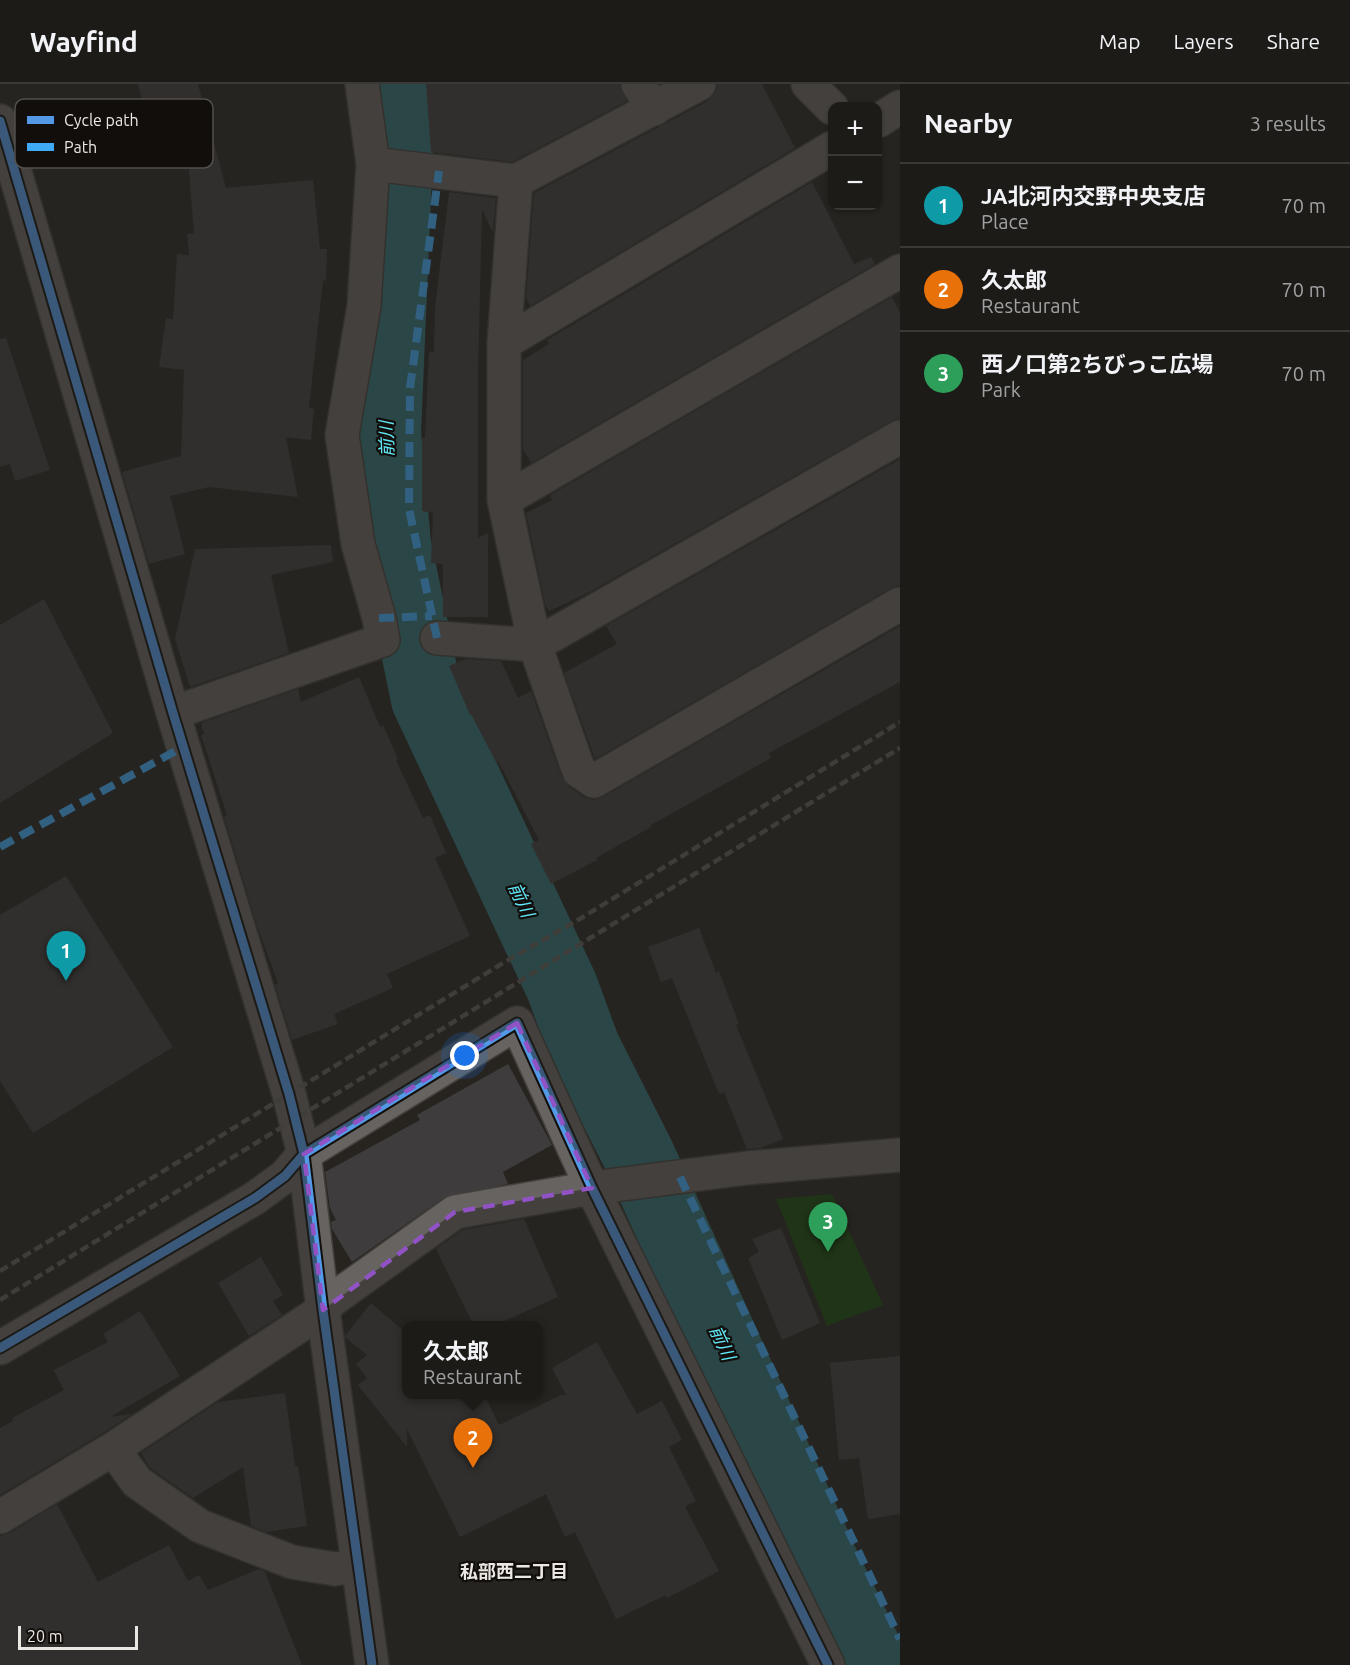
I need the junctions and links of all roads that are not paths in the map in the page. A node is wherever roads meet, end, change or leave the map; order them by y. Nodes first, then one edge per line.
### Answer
1 (362, 84) edge
2 (699, 84) edge
3 (808, 84) edge
4 (646, 96) edge
5 (828, 104) edge
6 (900, 108) edge
7 (882, 119) edge
8 (0, 121) edge
9 (828, 150) edge
10 (373, 164) junction
11 (516, 181) junction
12 (900, 271) edge
13 (504, 343) junction
14 (900, 437) edge
15 (504, 500) junction
16 (900, 604) edge
17 (437, 638) dead end
18 (535, 645) junction
19 (173, 713) junction
20 (304, 1154) junction
21 (900, 1155) edge
22 (600, 1187) junction
23 (323, 1310) junction
24 (0, 1348) edge
25 (113, 1449) junction
26 (0, 1517) edge
27 (358, 1566) junction
28 (372, 1665) edge
29 (828, 1665) edge

1 - 10 street
2 - 4 street
3 - 5 street
4 - 11 street
6 - 7 street
8 - 19 street
9 - 13 street
10 - 11 street
10 - 19 street
11 - 13 street
12 - 15 street
13 - 15 street
14 - 18 street
15 - 18 street
16 - 18 street
17 - 18 street
19 - 20 street
20 - 22 street
20 - 23 street
20 - 24 street
21 - 22 street
22 - 23 street
22 - 29 street
23 - 25 street
23 - 27 street
25 - 26 street
25 - 27 street
27 - 28 street

